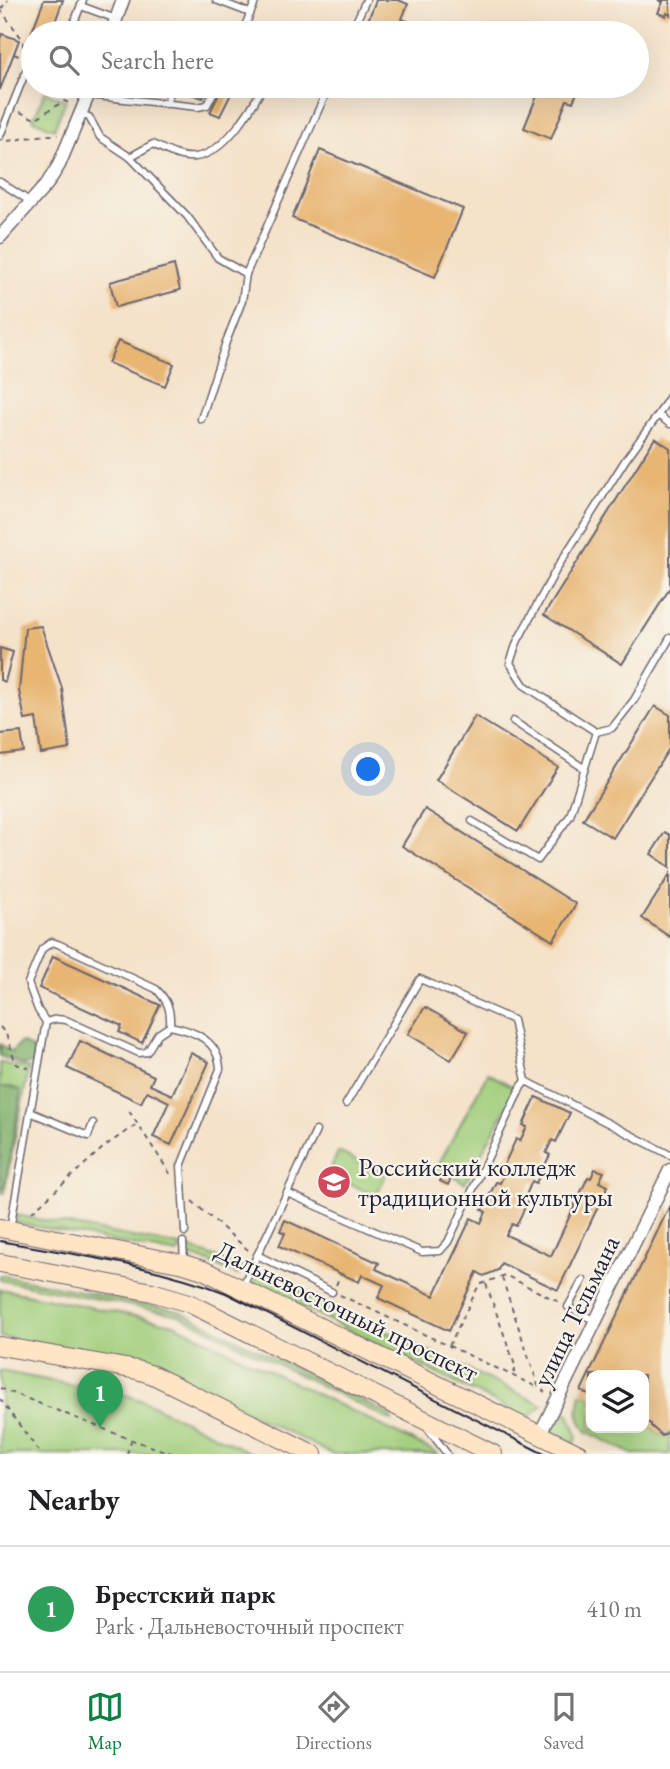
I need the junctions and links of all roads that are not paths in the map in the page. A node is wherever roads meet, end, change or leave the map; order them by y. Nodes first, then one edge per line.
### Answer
1 (123, 0) edge
2 (216, 0) edge
3 (256, 0) edge
4 (366, 0) edge
5 (82, 3) edge
6 (250, 13) junction
7 (116, 19) joint
8 (75, 21) edge
9 (247, 21) edge
10 (356, 21) edge
11 (21, 83) edge
12 (84, 98) edge
13 (122, 98) edge
14 (168, 98) edge
15 (210, 98) edge
16 (256, 98) edge
17 (324, 98) edge
18 (166, 104) junction
19 (78, 110) junction
20 (0, 136) edge
21 (130, 157) junction
22 (0, 182) edge
23 (32, 202) junction
24 (0, 237) edge
25 (246, 274) junction
26 (670, 396) edge
27 (658, 415) junction
28 (201, 419) dead end
29 (670, 424) edge
30 (670, 638) edge
31 (513, 721) dead end
32 (596, 732) junction
33 (585, 769) junction
34 (472, 821) dead end
35 (46, 1022) junction
36 (170, 1026) junction
37 (526, 1081) junction
38 (346, 1104) dead end
39 (30, 1111) junction
40 (93, 1123) dead end
41 (316, 1131) dead end
42 (670, 1155) edge
43 (670, 1170) edge
44 (287, 1193) junction
45 (5, 1229) edge
46 (185, 1232) dead end
47 (183, 1242) dead end
48 (257, 1255) junction
49 (0, 1263) edge
50 (184, 1264) junction
51 (583, 1280) dead end
52 (242, 1287) junction
53 (332, 1292) road end
54 (596, 1321) junction
55 (0, 1346) edge
56 (421, 1418) junction
57 (540, 1434) junction
58 (313, 1454) edge
59 (447, 1454) edge
60 (493, 1454) edge
61 (579, 1454) edge

1 - 7 street
2 - 6 lane
3 - 6 lane
4 - 10 lane
5 - 7 lane
5 - 8 lane
6 - 9 lane
11 - 20 lane
12 - 19 street
13 - 18 lane
14 - 18 lane
15 - 18 lane
16 - 21 lane
17 - 25 lane
19 - 21 lane
19 - 23 street
21 - 25 lane
22 - 23 lane
23 - 24 street
25 - 28 lane
26 - 27 lane
27 - 29 lane
27 - 32 lane
30 - 32 lane
31 - 33 lane
32 - 33 lane
33 - 34 lane
35 - 36 lane
35 - 36 lane
35 - 39 lane
36 - 46 lane
37 - 38 lane
37 - 42 lane
37 - 44 lane
39 - 40 lane
39 - 45 lane
41 - 44 lane
43 - 54 street, улица Тельмана
44 - 48 lane
45 - 50 main road, Дальневосточный проспект
47 - 50 lane
48 - 52 lane
48 - 53 lane
49 - 56 main road
50 - 52 main road, Дальневосточный проспект
51 - 54 lane
52 - 57 main road, Дальневосточный проспект
54 - 57 street, улица Тельмана
55 - 58 main road
56 - 59 lane
56 - 60 main road
57 - 61 main road, Дальневосточный проспект

